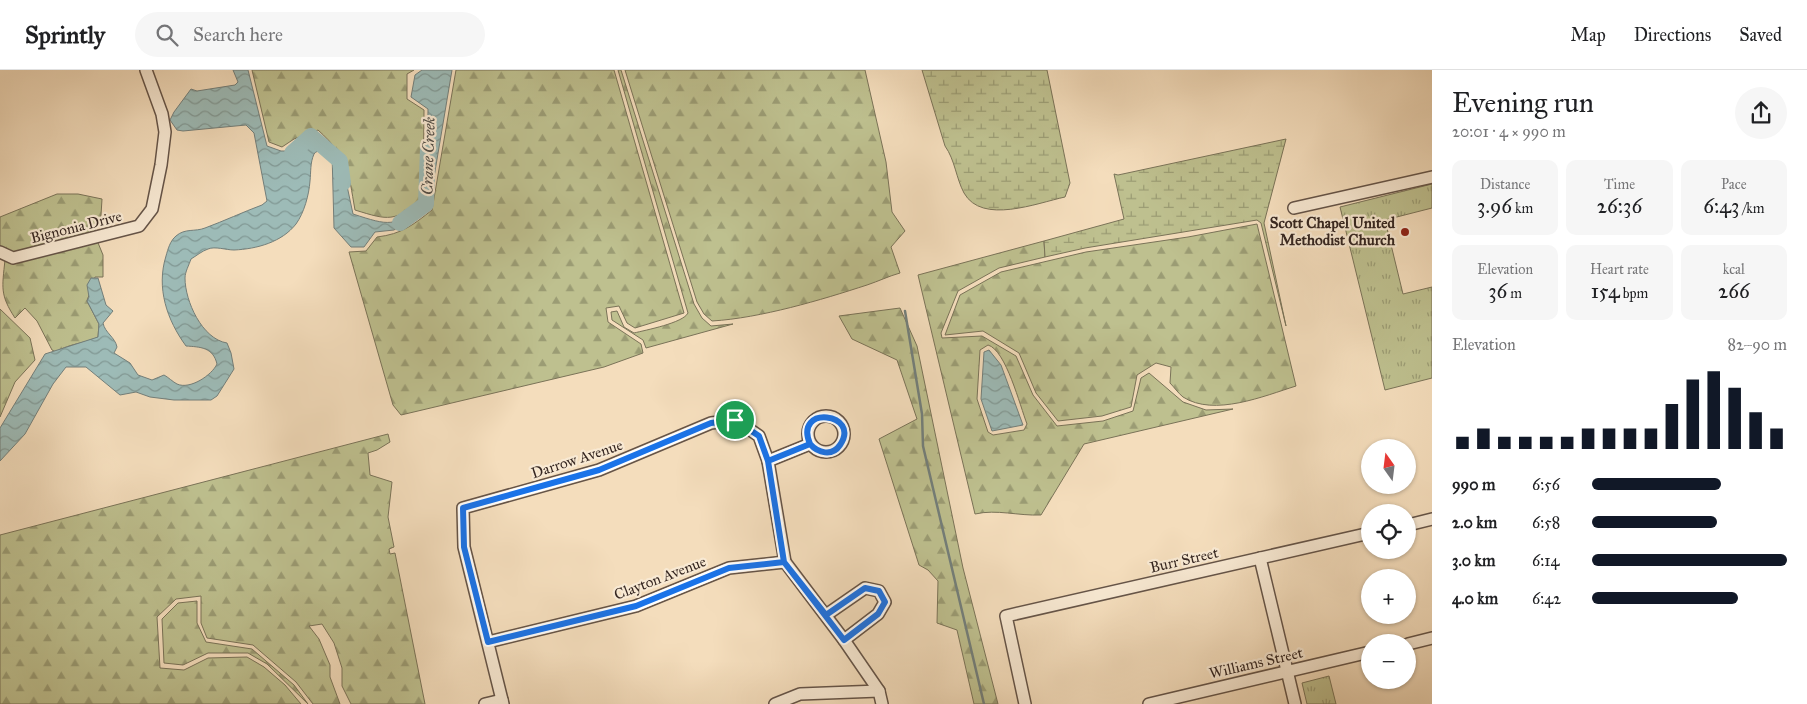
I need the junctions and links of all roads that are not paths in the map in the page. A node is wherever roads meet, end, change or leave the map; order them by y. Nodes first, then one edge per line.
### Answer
1 (146, 70) edge
2 (1432, 177) edge
3 (1294, 208) dead end
4 (0, 252) edge
5 (810, 444) dead end
6 (768, 461) junction
7 (1432, 519) edge
8 (1416, 523) edge
9 (1361, 535) edge
10 (1260, 558) junction
11 (784, 562) junction
12 (826, 615) junction
13 (1432, 638) edge
14 (844, 640) junction
15 (488, 642) junction
16 (1416, 642) edge
17 (1361, 654) edge
18 (1287, 671) junction
19 (879, 691) junction
20 (502, 702) edge
21 (485, 704) edge
22 (775, 704) edge
23 (882, 704) edge
24 (1026, 704) edge
25 (1149, 704) edge
26 (1295, 704) edge

1 - 4 street, Bignonia Drive
2 - 3 street
5 - 6 street
6 - 11 street
6 - 15 street, Darrow Avenue
7 - 8 street
9 - 10 street, Burr Street
10 - 18 street
10 - 24 street, Burr Street
11 - 12 street
11 - 15 street, Clayton Avenue
12 - 14 street
12 - 14 street
13 - 16 street
14 - 19 street
15 - 20 street, Darrow Avenue
17 - 18 street, Williams Street
18 - 25 street, Williams Street
18 - 26 street
19 - 22 street
19 - 23 street
20 - 21 street

